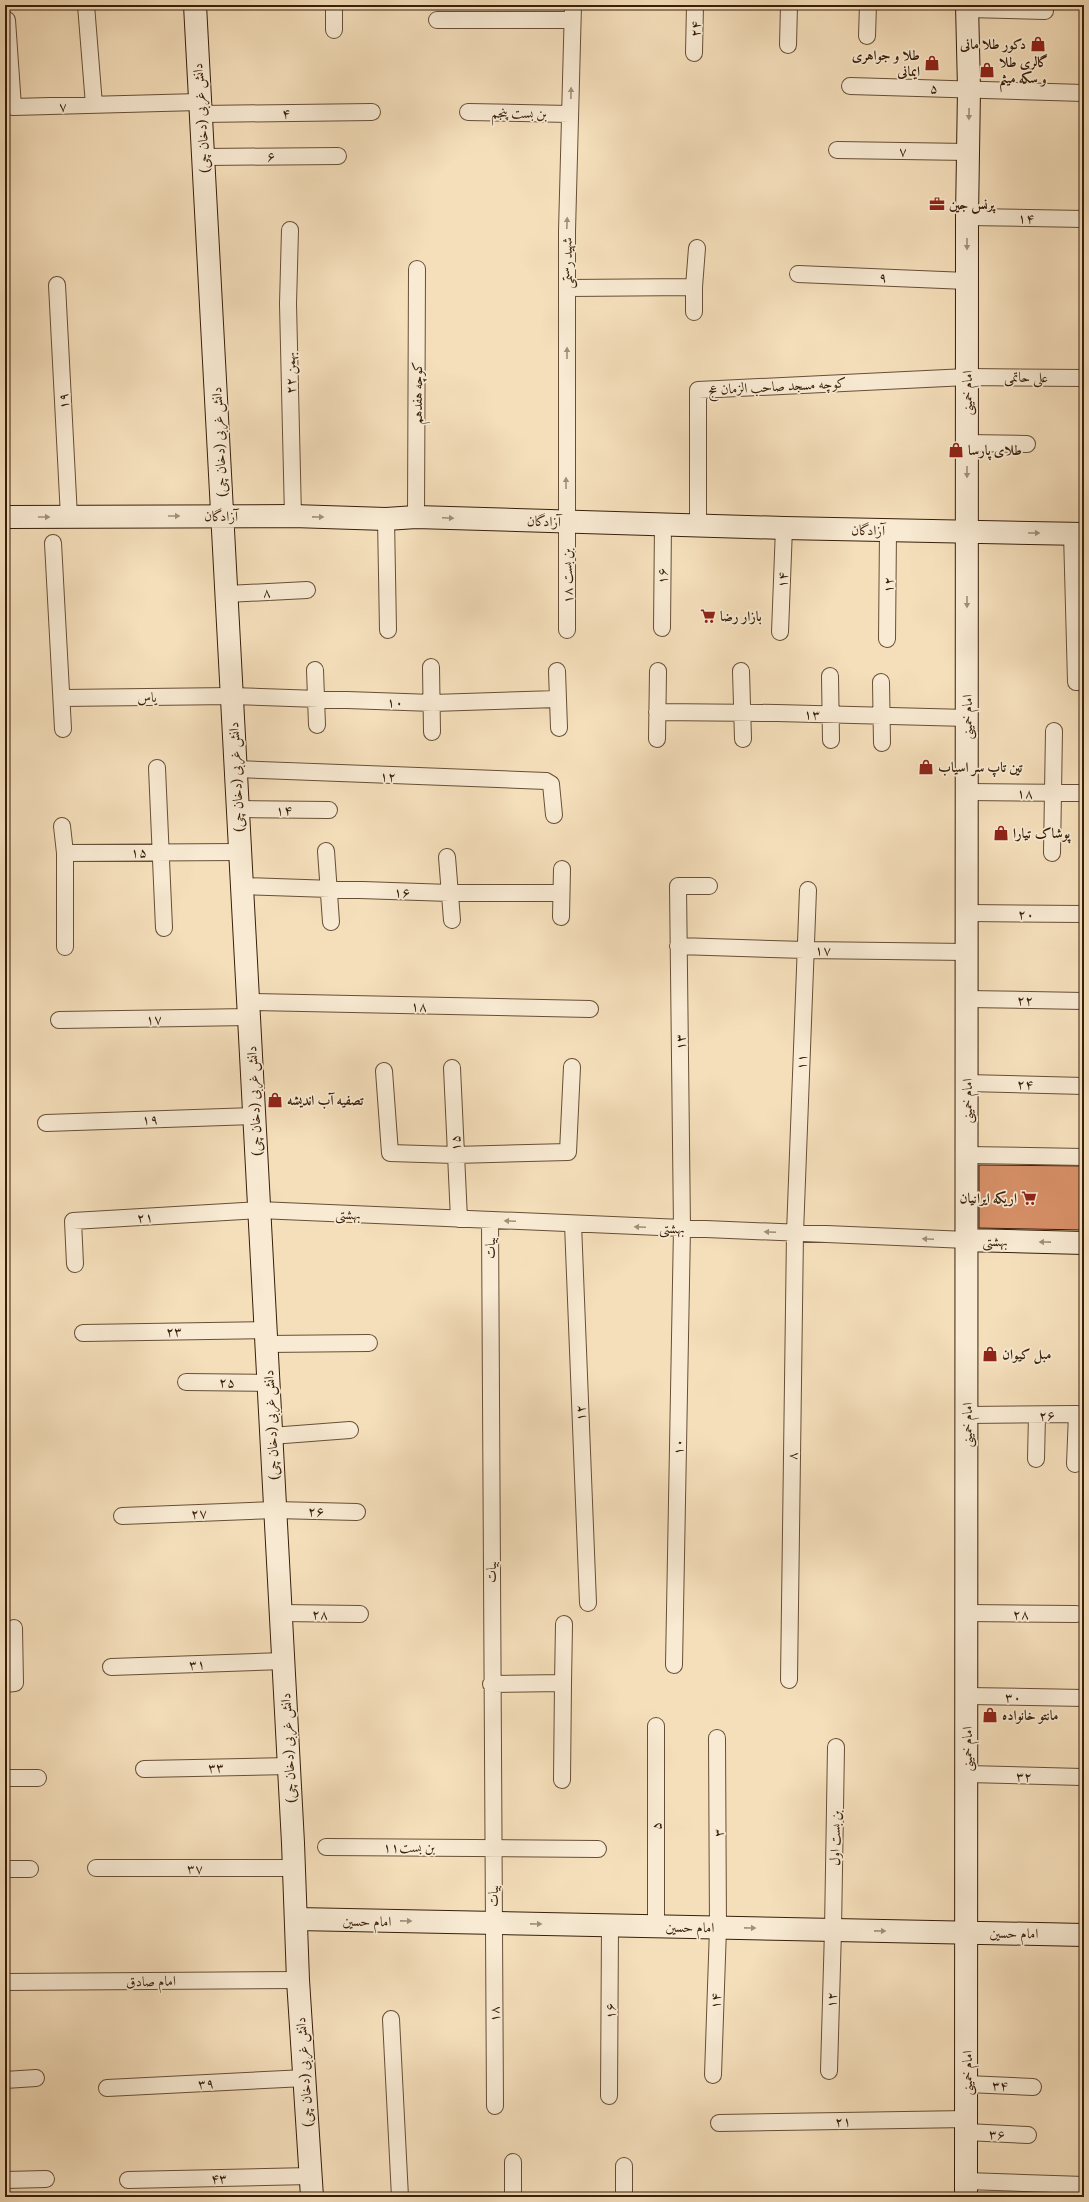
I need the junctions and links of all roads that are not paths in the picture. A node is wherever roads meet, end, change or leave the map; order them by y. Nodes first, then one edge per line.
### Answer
1 (86, 5) edge
2 (195, 5) edge
3 (334, 5) edge
4 (695, 5) edge
5 (789, 5) edge
6 (868, 5) edge
7 (967, 7) edge
8 (1044, 11) dead end
9 (572, 12) edge
10 (7, 20) dead end
11 (437, 20) dead end
12 (334, 30) dead end
13 (867, 36) dead end
14 (788, 45) dead end
15 (694, 53) dead end
16 (850, 86) dead end
17 (969, 89) junction
18 (1084, 93) edge
19 (94, 105) junction
20 (200, 108) junction
21 (372, 112) dead end
22 (468, 112) dead end
23 (570, 114) junction
24 (837, 150) dead end
25 (968, 152) junction
26 (204, 156) junction
27 (338, 156) dead end
28 (967, 217) junction
29 (1084, 219) edge
30 (290, 230) dead end
31 (697, 248) dead end
32 (417, 269) dead end
33 (798, 274) dead end
34 (967, 281) junction
35 (57, 285) dead end
36 (694, 287) junction
37 (568, 288) junction
38 (694, 312) dead end
39 (967, 377) junction
40 (1084, 378) edge
41 (967, 443) junction
42 (1027, 444) dead end
43 (222, 516) junction
44 (293, 516) junction
45 (5, 517) edge
46 (69, 517) junction
47 (416, 517) junction
48 (386, 519) junction
49 (566, 522) junction
50 (663, 524) junction
51 (698, 526) junction
52 (784, 528) junction
53 (888, 530) junction
54 (967, 532) junction
55 (1078, 533) edge
56 (53, 543) dead end
57 (307, 590) dead end
58 (227, 594) junction
59 (662, 628) dead end
60 (388, 630) dead end
61 (567, 630) dead end
62 (780, 632) dead end
63 (887, 639) dead end
64 (431, 667) dead end
65 (315, 670) dead end
66 (557, 671) dead end
67 (658, 671) dead end
68 (741, 671) dead end
69 (830, 676) dead end
70 (881, 682) dead end
71 (1084, 682) edge
72 (232, 696) junction
73 (62, 698) junction
74 (558, 699) junction
75 (316, 700) junction
76 (433, 702) junction
77 (657, 712) junction
78 (742, 713) junction
79 (830, 714) junction
80 (882, 716) junction
81 (967, 718) junction
82 (317, 725) dead end
83 (559, 728) dead end
84 (63, 729) dead end
85 (1054, 731) dead end
86 (432, 732) dead end
87 (657, 739) dead end
88 (743, 739) dead end
89 (831, 740) dead end
90 (882, 743) dead end
91 (158, 768) dead end
92 (236, 769) junction
93 (967, 792) junction
94 (1053, 793) junction
95 (1084, 793) edge
96 (238, 809) junction
97 (329, 810) dead end
98 (554, 815) dead end
99 (62, 826) dead end
100 (326, 851) dead end
101 (162, 852) junction
102 (240, 852) junction
103 (65, 853) junction
104 (1052, 853) dead end
105 (447, 857) dead end
106 (562, 868) dead end
107 (243, 886) junction
108 (709, 886) dead end
109 (328, 890) junction
110 (808, 890) dead end
111 (450, 893) junction
112 (561, 893) junction
113 (968, 913) junction
114 (1084, 914) edge
115 (561, 917) dead end
116 (452, 920) dead end
117 (331, 922) dead end
118 (164, 928) dead end
119 (678, 946) junction
120 (65, 947) dead end
121 (805, 950) junction
122 (967, 952) junction
123 (967, 999) junction
124 (1084, 1001) edge
125 (590, 1009) dead end
126 (249, 1010) junction
127 (59, 1020) dead end
128 (572, 1067) dead end
129 (452, 1068) dead end
130 (384, 1071) dead end
131 (967, 1083) junction
132 (1084, 1086) edge
133 (254, 1116) junction
134 (46, 1123) dead end
135 (455, 1155) junction
136 (967, 1155) junction
137 (1084, 1157) edge
138 (259, 1210) junction
139 (458, 1219) junction
140 (490, 1220) junction
141 (573, 1224) junction
142 (682, 1228) junction
143 (795, 1233) junction
144 (967, 1240) junction
145 (1084, 1243) edge
146 (75, 1264) dead end
147 (83, 1333) dead end
148 (266, 1337) junction
149 (369, 1343) dead end
150 (186, 1382) dead end
151 (268, 1383) junction
152 (967, 1415) junction
153 (1037, 1415) junction
154 (350, 1430) dead end
155 (271, 1436) junction
156 (1036, 1459) dead end
157 (1075, 1464) dead end
158 (275, 1510) junction
159 (357, 1512) dead end
160 (122, 1516) dead end
161 (588, 1603) dead end
162 (281, 1614) junction
163 (360, 1614) dead end
164 (967, 1614) junction
165 (1076, 1614) dead end
166 (564, 1624) dead end
167 (14, 1628) dead end
168 (283, 1660) junction
169 (674, 1665) dead end
170 (111, 1667) dead end
171 (789, 1680) dead end
172 (563, 1683) junction
173 (5, 1684) edge
174 (491, 1684) junction
175 (967, 1696) junction
176 (1084, 1698) edge
177 (656, 1726) dead end
178 (717, 1738) dead end
179 (836, 1747) dead end
180 (289, 1766) junction
181 (144, 1769) dead end
182 (967, 1774) junction
183 (1082, 1777) dead end
184 (5, 1778) edge
185 (38, 1778) dead end
186 (562, 1780) dead end
187 (326, 1847) dead end
188 (492, 1847) junction
189 (598, 1849) dead end
190 (96, 1868) dead end
191 (294, 1868) junction
192 (5, 1869) edge
193 (30, 1869) dead end
194 (297, 1919) junction
195 (493, 1923) junction
196 (610, 1925) junction
197 (656, 1926) junction
198 (718, 1928) junction
199 (834, 1930) junction
200 (966, 1932) junction
201 (1084, 1935) edge
202 (298, 1980) junction
203 (5, 1982) edge
204 (391, 2019) dead end
205 (829, 2071) dead end
206 (713, 2074) dead end
207 (36, 2078) dead end
208 (305, 2078) junction
209 (5, 2080) edge
210 (967, 2084) junction
211 (1033, 2087) dead end
212 (107, 2088) dead end
213 (609, 2096) dead end
214 (495, 2106) dead end
215 (719, 2123) dead end
216 (966, 2126) junction
217 (1028, 2135) dead end
218 (512, 2162) dead end
219 (624, 2166) dead end
220 (46, 2179) dead end
221 (5, 2180) edge
222 (128, 2180) dead end
223 (1084, 2185) edge
224 (311, 2187) edge
225 (966, 2189) edge
226 (400, 2197) edge
227 (513, 2197) edge
228 (624, 2197) edge

1 - 19 street
2 - 20 main road, دانش غربی (دخان چی)
3 - 12 street
4 - 15 street, ۲۴
5 - 14 street
6 - 13 street
7 - 8 street
7 - 17 main road, امام خمینی
9 - 11 street
23 -> 9 street, شهید رستمی
10 - 19 street, ۷
16 - 17 street, ۵
17 - 18 street
17 -> 25 main road, امام خمینی
19 - 20 street, ۷
20 - 21 street, ۴
20 - 26 main road, دانش غربی (دخان چی)
22 - 23 street, بن بست پنجم
37 -> 23 street, شهید رستمی
24 - 25 street, ۷
25 - 28 main road, امام خمینی
26 - 27 street, ۶
26 - 43 main road, دانش غربی (دخان چی)
28 - 29 street, ۱۴
28 -> 34 main road, امام خمینی
30 - 44 street, ۲۲ بهمن
31 - 36 street
32 - 47 street, کوچه هفدهم
33 - 34 street, ۹
34 - 39 main road, امام خمینی
35 - 46 street, ۱۹
36 - 37 street
36 - 38 street
49 -> 37 street, شهید رستمی
39 - 40 street, علی حاتمی
39 - 41 main road, امام خمینی
39 - 51 street, کوچه مسجد صاحب الزمان عج
41 - 42 street
41 -> 54 main road, امام خمینی
43 - 44 main road, آزادگان
46 -> 43 main road, آزادگان
43 - 58 main road, دانش غربی (دخان چی)
44 -> 48 main road, آزادگان
45 -> 46 main road, آزادگان
47 - 48 main road, آزادگان
47 -> 49 main road, آزادگان
48 - 60 street
49 - 50 main road, آزادگان
49 - 61 street, بن بست ۱۸
50 - 51 main road, آزادگان
50 - 59 street, ۱۶
51 - 52 main road, آزادگان
52 - 53 main road, آزادگان
52 - 62 street, ۱۴
53 - 54 main road, آزادگان
53 - 63 street, ۱۲
54 -> 55 main road, آزادگان
54 -> 81 main road, امام خمینی
55 - 71 street
56 - 73 street
57 - 58 street, ۸
58 - 72 main road, دانش غربی (دخان چی)
64 - 76 street
65 - 75 street
66 - 74 street
67 - 77 street
68 - 78 street
69 - 79 street
70 - 80 street
72 - 73 street, یاس
72 - 75 street, ۱۰
72 - 92 main road, دانش غربی (دخان چی)
73 - 84 street
74 - 76 street, ۱۰
74 - 83 street
75 - 76 street, ۱۰
75 - 82 street
76 - 86 street
77 - 78 street, ۱۳
77 - 87 street
78 - 79 street, ۱۳
78 - 88 street
79 - 80 street, ۱۳
79 - 89 street
80 - 81 street, ۱۳
80 - 90 street
81 - 93 main road, امام خمینی
85 - 94 street
91 - 101 street
92 - 96 main road, دانش غربی (دخان چی)
92 - 98 street, ۱۲
93 - 94 street, ۱۸
93 - 113 main road, امام خمینی
94 - 95 street, ۱۸
94 - 104 street
96 - 97 street, ۱۴
96 - 102 main road, دانش غربی (دخان چی)
99 - 103 street
100 - 109 street
101 - 102 street, ۱۵
101 - 103 street, ۱۵
101 - 118 street
102 - 107 main road, دانش غربی (دخان چی)
103 - 120 street
105 - 111 street
106 - 112 street
107 - 109 street, ۱۶
107 - 126 main road, دانش غربی (دخان چی)
108 - 119 street, ۱۳
109 - 111 street, ۱۶
109 - 117 street
110 - 121 street, ۱۱
111 - 112 street, ۱۶
111 - 116 street
112 - 115 street
113 - 114 street, ۲۰
113 - 122 main road, امام خمینی
119 - 121 street, ۱۷
119 - 142 street, ۱۳
121 - 122 street, ۱۷
121 - 143 street, ۱۱
122 - 123 main road, امام خمینی
123 - 124 street, ۲۲
123 - 131 main road, امام خمینی
125 - 126 street, ۱۸
126 - 127 street, ۱۷
126 - 133 main road, دانش غربی (دخان چی)
128 - 135 street
129 - 135 street, ۱۵
130 - 135 street
131 - 132 street, ۲۴
131 - 136 main road, امام خمینی
133 - 134 street, ۱۹
133 - 138 main road, دانش غربی (دخان چی)
135 - 139 street, ۱۵
136 - 137 street
136 - 144 main road, امام خمینی
138 - 139 street, بهشتی
138 - 146 street, ۲۱
138 - 148 main road, دانش غربی (دخان چی)
139 - 140 street, بهشتی
141 -> 140 street, بهشتی
140 - 174 street, بیات
142 -> 141 street, بهشتی
141 - 161 street, ۱۲
143 -> 142 street, بهشتی
142 - 169 street, ۱۰
144 -> 143 street, بهشتی
143 - 171 street, ۸
145 -> 144 main road, بهشتی
144 - 152 main road, امام خمینی
147 - 148 street, ۲۳
148 - 149 street, ۲۳
148 - 151 main road, دانش غربی (دخان چی)
150 - 151 street, ۲۵
151 - 155 main road, دانش غربی (دخان چی)
152 - 153 street, ۲۶
152 - 164 main road, امام خمینی
153 - 156 street
153 - 157 street, ۲۶
154 - 155 street
155 - 158 main road, دانش غربی (دخان چی)
158 - 159 street, ۲۶
158 - 160 street, ۲۷
158 - 162 main road, دانش غربی (دخان چی)
162 - 163 street, ۲۸
162 - 168 main road, دانش غربی (دخان چی)
164 - 165 street, ۲۸
164 - 175 main road, امام خمینی
166 - 172 street
167 - 173 street
168 - 170 street, ۳۱
168 - 180 main road, دانش غربی (دخان چی)
172 - 174 street
172 - 186 street
174 - 188 street, بیات
175 - 176 street, ۳۰
175 - 182 main road, امام خمینی
177 - 197 street, ۵
178 - 198 street, ۳
179 - 199 street, بن بست اول
180 - 181 street, ۳۳
180 - 191 main road, دانش غربی (دخان چی)
182 - 183 street, ۳۲
182 - 200 main road, امام خمینی
184 - 185 street
187 - 188 street, بن بست۱۱
188 - 189 street, بن بست۱۱
188 - 195 street, بیات
190 - 191 street, ۳۷
191 - 194 main road, دانش غربی (دخان چی)
192 - 193 street
194 -> 195 main road, امام حسین
194 - 202 main road, دانش غربی (دخان چی)
195 -> 196 main road, امام حسین
195 - 214 street, ۱۸
196 - 197 main road, امام حسین
196 - 213 street, ۱۶
197 - 198 main road, امام حسین
198 -> 199 main road, امام حسین
198 - 206 street, ۱۴
199 -> 200 main road, امام حسین
199 - 205 street, ۱۲
200 - 201 main road, امام حسین
200 - 210 main road, امام خمینی
202 - 203 street, امام صادق
202 - 208 main road, دانش غربی (دخان چی)
204 - 226 street
207 - 209 street
208 - 212 street, ۳۹
208 - 224 main road, دانش غربی (دخان چی)
210 - 211 street, ۳۴
210 - 216 main road, امام خمینی
215 - 216 street, ۲۱
216 - 217 street, ۳۶
216 - 225 main road, امام خمینی
218 - 227 street
219 - 228 street
220 - 221 street
222 - 224 street, ۴۳
223 - 225 street

